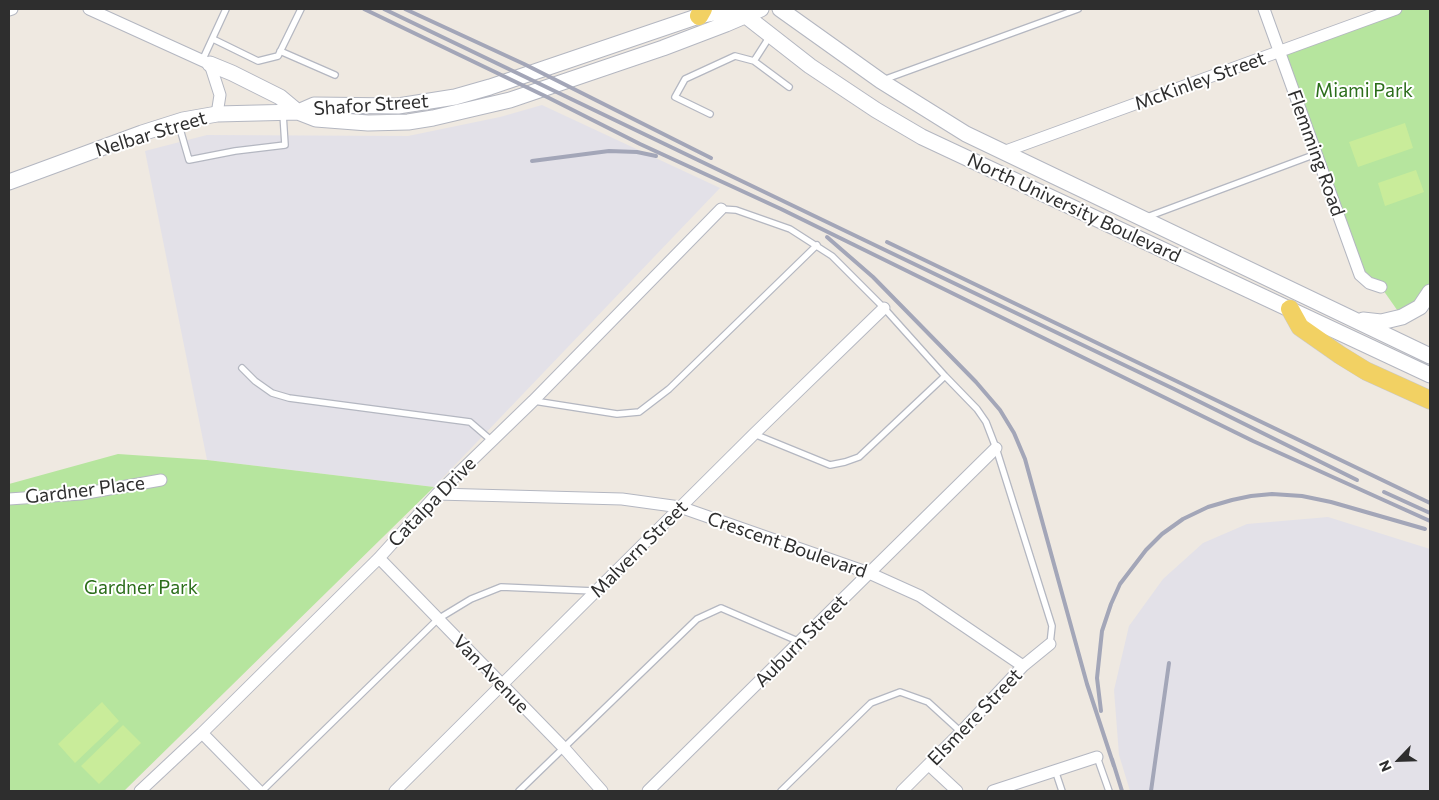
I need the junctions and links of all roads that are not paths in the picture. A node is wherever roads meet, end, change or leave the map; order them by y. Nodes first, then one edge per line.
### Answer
1 (89, 9) edge
2 (226, 9) edge
3 (301, 9) edge
4 (733, 9) edge
5 (780, 9) edge
6 (1078, 9) edge
7 (1264, 9) edge
8 (1396, 9) edge
9 (748, 11) edge
10 (701, 12) edge
11 (771, 34) junction
12 (213, 39) junction
13 (280, 51) junction
14 (1280, 52) junction
15 (754, 61) junction
16 (206, 63) junction
17 (335, 75) dead end
18 (881, 81) junction
19 (789, 87) dead end
20 (291, 112) junction
21 (217, 114) junction
22 (710, 114) dead end
23 (178, 122) junction
24 (1003, 152) junction
25 (1316, 154) junction
26 (9, 182) edge
27 (720, 209) joint
28 (1143, 218) junction
29 (817, 245) junction
30 (1381, 287) dead end
31 (1430, 292) edge
32 (884, 308) junction
33 (1290, 309) junction
34 (1349, 318) junction
35 (1430, 356) edge
36 (242, 368) dead end
37 (1430, 375) edge
38 (945, 376) junction
39 (1427, 398) edge
40 (533, 401) junction
41 (754, 434) junction
42 (492, 441) junction
43 (996, 448) junction
44 (161, 480) dead end
45 (437, 494) junction
46 (9, 499) edge
47 (680, 507) junction
48 (379, 558) junction
49 (869, 574) junction
50 (595, 591) junction
51 (438, 619) junction
52 (800, 642) junction
53 (1050, 644) joint
54 (1023, 666) junction
55 (501, 685) junction
56 (961, 732) junction
57 (202, 734) junction
58 (564, 748) junction
59 (1097, 757) joint
60 (929, 765) junction
61 (1055, 770) junction
62 (140, 791) edge
63 (260, 791) edge
64 (395, 791) edge
65 (519, 791) edge
66 (602, 791) edge
67 (648, 791) edge
68 (781, 791) edge
69 (902, 791) edge
70 (957, 791) edge
71 (993, 791) edge
72 (1062, 791) edge
73 (1109, 791) edge

1 - 16 street
2 - 12 lane
3 - 13 lane
4 - 10 main road, Shafor Street
5 - 18 main road, North University Boulevard
6 - 18 lane
7 - 14 street, Flemming Road
8 - 14 street, McKinley Street
9 - 11 main road, North University Boulevard
9 - 20 main road, Shafor Street
10 - 20 main road, Shafor Street
11 - 15 lane
11 - 33 main road, North University Boulevard
12 - 13 lane
12 - 16 lane
13 - 17 lane
14 - 24 street, McKinley Street
14 - 25 street, Flemming Road
15 - 19 lane
15 - 22 lane
16 - 20 main road
16 - 21 street
18 - 24 main road, North University Boulevard
20 - 21 main road, Nelbar Street
20 - 23 lane
21 - 23 main road, Nelbar Street
23 - 26 main road, Nelbar Street
24 - 28 main road, North University Boulevard
25 - 28 lane
25 - 30 street, Flemming Road
27 - 29 lane
27 - 40 street, Catalpa Drive
28 - 34 main road, North University Boulevard
29 - 32 lane
29 - 40 lane
31 - 34 main road
32 - 38 lane
32 - 41 street, Malvern Street
33 - 37 main road, North University Boulevard
33 - 39 main road
34 - 35 main road, North University Boulevard
36 - 42 lane
38 - 41 lane
38 - 43 lane
40 - 42 street, Catalpa Drive
41 - 47 street, Malvern Street
42 - 45 street, Catalpa Drive
43 - 49 street, Auburn Street
43 - 53 lane
44 - 46 street, Gardner Place
45 - 47 street, Crescent Boulevard
45 - 48 street, Catalpa Drive
47 - 49 street, Crescent Boulevard
47 - 50 street, Malvern Street
48 - 51 street, Van Avenue
48 - 57 street, Catalpa Drive
49 - 52 street, Auburn Street
49 - 54 street, Crescent Boulevard
50 - 51 lane
50 - 55 street, Malvern Street
51 - 55 street, Van Avenue
51 - 63 lane
52 - 58 lane
52 - 67 street, Auburn Street
53 - 54 street, Elsmere Street
54 - 56 street, Elsmere Street
55 - 58 street, Van Avenue
55 - 64 street, Malvern Street
56 - 60 street, Elsmere Street
56 - 68 lane
57 - 62 street, Catalpa Drive
57 - 63 street
58 - 65 lane
58 - 66 street, Van Avenue
59 - 61 street
59 - 73 lane
60 - 69 street, Elsmere Street
60 - 70 street
61 - 71 street
61 - 72 lane

